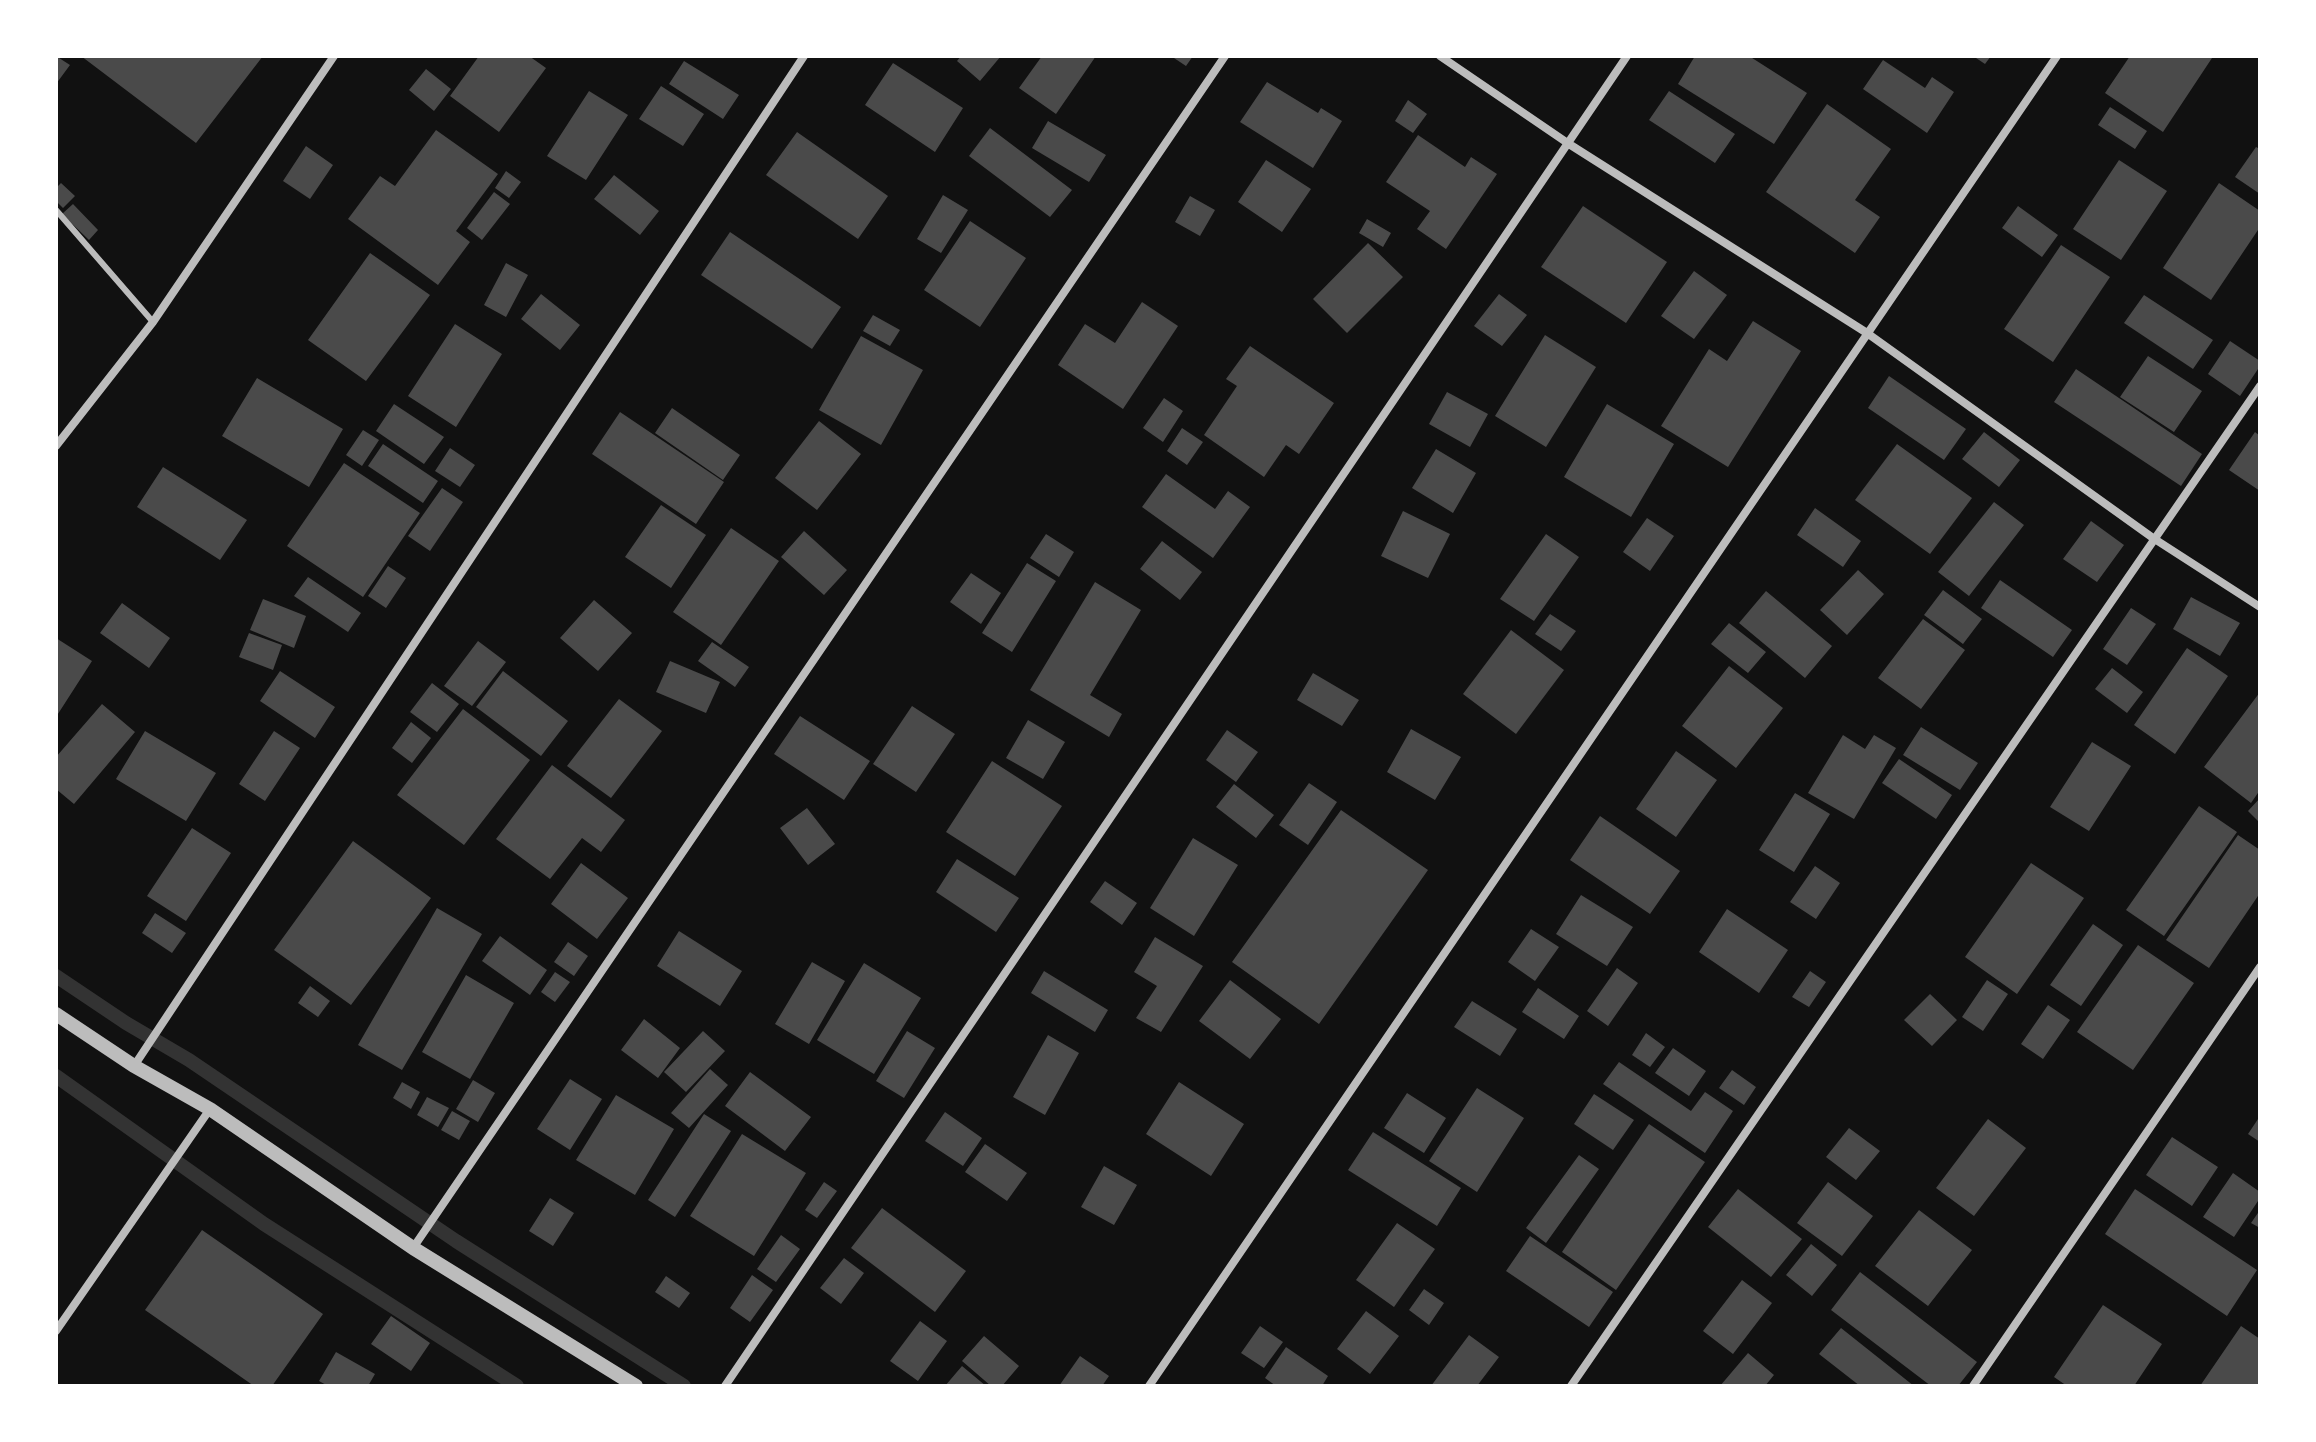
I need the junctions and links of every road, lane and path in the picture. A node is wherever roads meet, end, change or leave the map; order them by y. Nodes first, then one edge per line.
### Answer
1 (334, 56) edge
2 (804, 56) edge
3 (1225, 56) edge
4 (1440, 56) edge
5 (1627, 56) edge
6 (2057, 56) edge
7 (1569, 144) junction
8 (56, 210) edge
9 (153, 322) junction
10 (1867, 333) junction
11 (2260, 386) edge
12 (56, 446) edge
13 (2153, 538) junction
14 (2260, 607) edge
15 (2260, 967) edge
16 (56, 1014) edge
17 (134, 1066) junction
18 (210, 1109) junction
19 (413, 1248) junction
20 (56, 1331) edge
21 (627, 1384) edge
22 (725, 1386) edge
23 (1149, 1386) edge
24 (1571, 1386) edge
25 (1973, 1386) edge

1 - 9 street
2 - 17 street
3 - 19 street
4 - 7 street
5 - 7 street
6 - 10 street
7 - 10 street
7 - 22 street
8 - 9 lane
9 - 12 street
10 - 13 street
10 - 23 street
11 - 13 street
13 - 14 street
13 - 24 street
15 - 25 street
16 - 17 street
17 - 18 street
18 - 19 street
18 - 20 street
19 - 21 street

